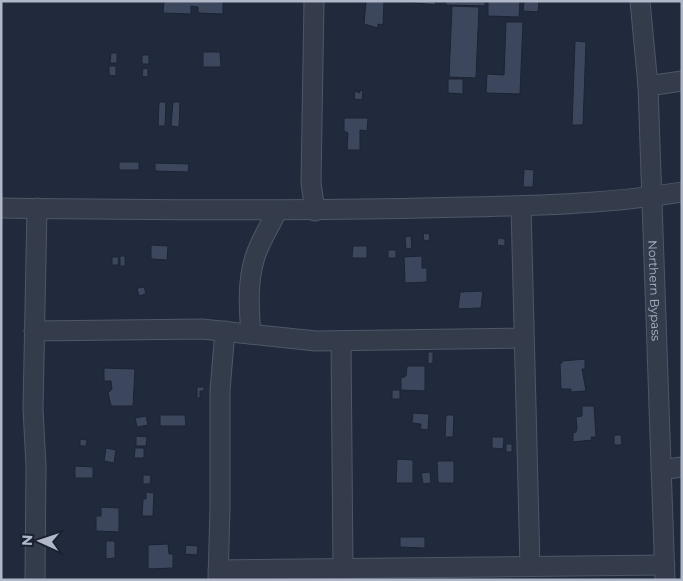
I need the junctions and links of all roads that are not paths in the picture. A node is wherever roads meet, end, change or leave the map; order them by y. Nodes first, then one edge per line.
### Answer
1 (314, 1) edge
2 (640, 1) edge
3 (682, 81) edge
4 (648, 86) junction
5 (682, 192) edge
6 (652, 197) junction
7 (520, 206) junction
8 (1, 208) edge
9 (37, 208) junction
10 (277, 211) junction
11 (315, 211) junction
12 (34, 331) junction
13 (225, 331) junction
14 (250, 334) junction
15 (523, 338) junction
16 (341, 341) junction
17 (682, 466) edge
18 (661, 470) junction
19 (530, 566) junction
20 (343, 568) junction
21 (665, 572) edge
22 (218, 575) edge
23 (35, 580) edge

1 - 11 street
2 - 4 street, Northern Bypass
3 - 4 street
4 - 6 street, Northern Bypass
5 - 6 street
6 - 7 street
6 - 18 street, Northern Bypass
7 - 11 street
7 - 15 street
8 - 9 street
9 - 10 street
9 - 12 street
10 - 11 street
10 - 14 street
12 - 13 street
12 - 23 street
13 - 14 street
13 - 22 street
14 - 16 street
15 - 16 street
15 - 19 street
16 - 20 street
17 - 18 street
18 - 21 street, Northern Bypass
19 - 20 street
19 - 21 street
20 - 22 street

